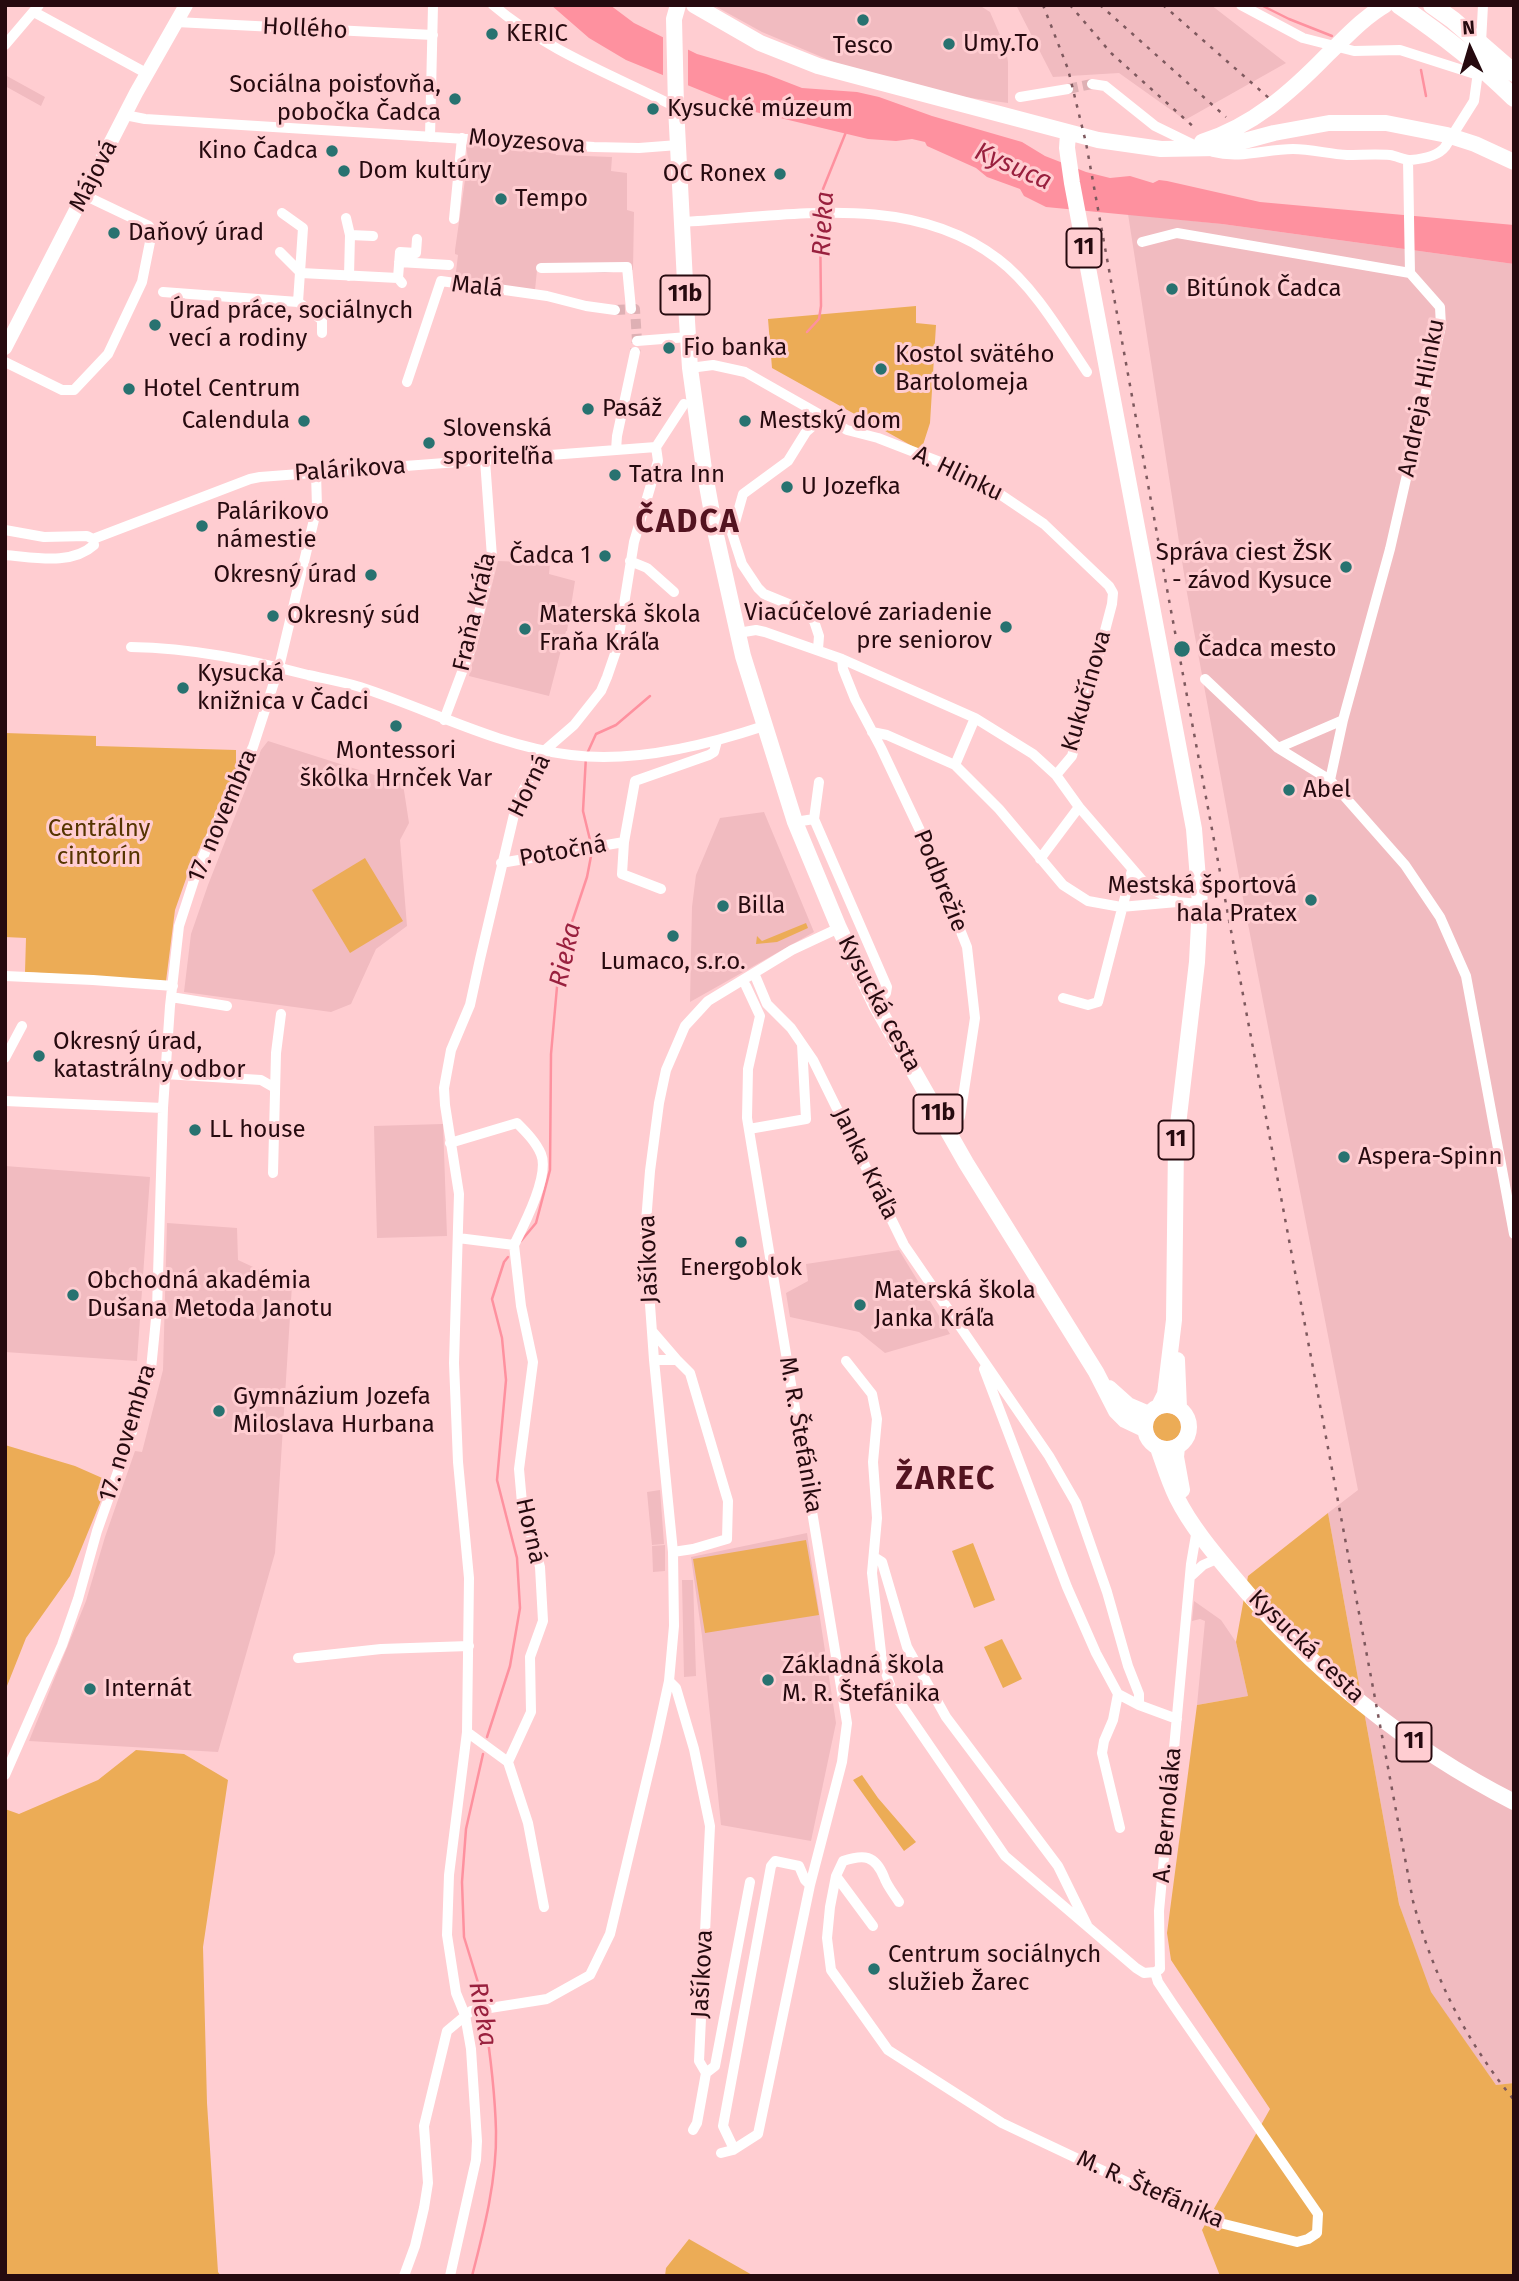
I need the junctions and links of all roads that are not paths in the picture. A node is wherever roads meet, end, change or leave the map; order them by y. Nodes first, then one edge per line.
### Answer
1 (186, 5) edge
2 (433, 5) edge
3 (493, 5) edge
4 (694, 5) edge
5 (1241, 5) edge
6 (1385, 5) edge
7 (1399, 5) edge
8 (1432, 5) edge
9 (1481, 6) edge
10 (37, 8) edge
11 (676, 15) edge
12 (176, 22) junction
13 (433, 35) junction
14 (5, 45) edge
15 (146, 73) junction
16 (1514, 73) edge
17 (1478, 75) junction
18 (1092, 84) tunnel mouth
19 (1068, 89) tunnel mouth
20 (1020, 97) dead end
21 (1514, 98) edge
22 (676, 103) junction
23 (125, 115) junction
24 (1068, 133) junction
25 (430, 137) junction
26 (462, 138) junction
27 (678, 145) junction
28 (1179, 149) junction
29 (1408, 160) junction
30 (1514, 162) edge
31 (84, 195) junction
32 (282, 213) dead end
33 (345, 218) dead end
34 (454, 219) dead end
35 (681, 222) junction
36 (350, 236) junction
37 (373, 236) dead end
38 (417, 239) dead end
39 (1142, 242) dead end
40 (280, 252) dead end
41 (399, 262) junction
42 (449, 265) dead end
43 (541, 268) dead end
44 (1410, 268) junction
45 (300, 273) junction
46 (349, 275) junction
47 (254, 286) dead end
48 (163, 292) dead end
49 (258, 299) junction
50 (298, 302) junction
51 (631, 309) dead end
52 (615, 310) tunnel mouth
53 (322, 333) dead end
54 (688, 337) junction
55 (5, 348) edge
56 (5, 362) edge
57 (690, 368) junction
58 (1087, 372) dead end
59 (407, 382) dead end
60 (684, 404) dead end
61 (817, 414) junction
62 (656, 447) junction
63 (616, 450) junction
64 (485, 460) junction
65 (316, 473) junction
66 (5, 530) edge
67 (93, 539) junction
68 (5, 555) edge
69 (631, 561) junction
70 (674, 592) dead end
71 (1112, 604) joint
72 (738, 633) junction
73 (131, 648) dead end
74 (818, 649) junction
75 (842, 659) junction
76 (279, 667) junction
77 (1205, 679) dead end
78 (975, 718) junction
79 (444, 720) junction
80 (1343, 720) junction
81 (764, 726) junction
82 (872, 732) junction
83 (717, 741) junction
84 (1278, 748) junction
85 (544, 751) junction
86 (955, 765) junction
87 (1056, 775) junction
88 (1330, 780) junction
89 (819, 782) dead end
90 (1079, 807) junction
91 (814, 819) junction
92 (795, 821) junction
93 (624, 842) junction
94 (1040, 859) junction
95 (501, 863) junction
96 (1132, 870) junction
97 (661, 889) dead end
98 (1177, 902) junction
99 (1200, 904) junction
100 (1121, 907) junction
101 (839, 928) junction
102 (754, 974) junction
103 (5, 976) edge
104 (173, 986) junction
105 (746, 986) dead end
106 (171, 998) junction
107 (1063, 998) dead end
108 (876, 1005) junction
109 (227, 1006) dead end
110 (281, 1014) dead end
111 (22, 1027) dead end
112 (802, 1043) junction
113 (5, 1058) edge
114 (166, 1074) junction
115 (275, 1088) junction
116 (5, 1101) edge
117 (163, 1108) junction
118 (960, 1117) dead end
119 (749, 1129) junction
120 (450, 1143) junction
121 (273, 1173) dead end
122 (1514, 1234) edge
123 (458, 1238) junction
124 (514, 1245) junction
125 (1174, 1320) junction
126 (652, 1331) junction
127 (978, 1354) junction
128 (654, 1360) junction
129 (677, 1360) junction
130 (846, 1362) dead end
131 (1179, 1408) junction
132 (1150, 1416) junction
133 (1177, 1447) junction
134 (1158, 1448) junction
135 (1193, 1522) junction
136 (673, 1552) junction
137 (874, 1558) junction
138 (1219, 1558) junction
139 (1191, 1576) junction
140 (469, 1646) junction
141 (298, 1658) dead end
142 (668, 1681) junction
143 (1118, 1694) junction
144 (1139, 1705) junction
145 (1177, 1718) junction
146 (467, 1732) junction
147 (508, 1762) junction
148 (5, 1775) edge
149 (1514, 1802) edge
150 (1120, 1828) dead end
151 (836, 1876) junction
152 (750, 1882) dead end
153 (810, 1885) junction
154 (899, 1902) dead end
155 (544, 1907) dead end
156 (873, 1926) dead end
157 (1090, 1931) junction
158 (1155, 1972) junction
159 (468, 2013) junction
160 (706, 2073) junction
161 (693, 2130) dead end
162 (734, 2149) junction
163 (721, 2152) dead end
164 (404, 2276) edge
165 (450, 2276) edge

1 - 12 main road, Májová
2 - 13 street
3 - 22 street
4 - 24 main road
5 - 17 street
6 - 28 main road
7 - 21 highway
8 - 16 highway
9 - 17 street
10 - 14 street
10 - 15 street
11 - 22 main road, 11b
12 - 13 street, Hollého
12 - 15 main road, Májová
13 - 25 street
15 - 23 main road, Májová
17 - 29 street
18 - 29 street
19 - 20 street
22 - 27 main road, 11b
23 - 25 street, Moyzesova
23 - 31 main road, Májová
24 - 28 main road
24 - 99 main road, 11
25 - 26 street, Moyzesova
26 - 27 street, Moyzesova
26 - 34 street
27 - 35 main road, 11b
28 - 30 main road
29 - 44 street
31 - 55 main road, Májová
31 - 56 street
32 - 45 street
33 - 36 street
35 - 54 main road, 11b
35 - 58 street
36 - 37 street
36 - 46 street
38 - 41 street
39 - 44 street
40 - 45 street
41 - 42 street
41 - 46 street
43 - 51 street
44 - 80 street, Andreja Hlinku
45 - 46 street
45 - 50 street
47 - 49 street
48 - 49 street
49 - 50 street
50 - 53 street
52 - 59 street, Malá
54 - 57 main road, 11b
54 - 63 street
57 - 61 street, A. Hlinku
57 - 72 main road, 11b
60 - 62 street
61 - 71 street, A. Hlinku
61 - 74 street
62 - 63 street, Palárikova
62 - 69 street, Horná
63 - 64 street, Palárikova
64 - 65 street, Palárikova
64 - 79 street, Fraňa Kráľa
65 - 67 street, Palárikova
65 - 76 street, 17. novembra
66 - 67 street, Palárikova
67 - 68 street
69 - 70 street
69 - 85 street, Horná
71 - 87 street, Kukučínova
72 - 74 street, Kukučínova
72 - 81 main road, 11b
73 - 76 street
74 - 75 street, Kukučínova
75 - 78 street, Kukučínova
75 - 82 street, Podbrežie
76 - 79 street
76 - 104 street, 17. novembra
77 - 84 street
78 - 86 street
78 - 87 street, Kukučínova
79 - 85 street
80 - 84 street
80 - 88 street, Andreja Hlinku
81 - 83 street
81 - 92 main road, Kysucká cesta / 11b
82 - 86 street
82 - 118 street, Podbrežie
83 - 85 street
83 - 93 street, Potočná
84 - 88 street
85 - 95 street, Horná
86 - 94 street
87 - 90 street, Kukučínova
88 - 122 street
89 - 91 street
90 - 94 street
90 - 96 street, Kukučínova
91 - 92 street
91 - 108 street
92 - 101 main road, Kysucká cesta / 11b
93 - 95 street, Potočná
93 - 97 street, Potočná
94 - 100 street
95 - 120 street, Horná
96 - 98 street, Kukučínova
96 - 100 street
98 - 99 street
98 - 100 street
99 - 125 main road, 11
100 - 107 street
101 - 102 street, Jašíkova
101 - 108 main road, Kysucká cesta / 11b
102 - 112 street, Janka Kráľa
102 - 126 street, Jašíkova
103 - 104 street
104 - 106 street, 17. novembra
105 - 119 street, M. R. Štefánika
106 - 109 street
106 - 114 street, 17. novembra
108 - 132 main road, Kysucká cesta / 11b
110 - 115 street
111 - 113 street
112 - 119 street
112 - 127 street, Janka Kráľa
114 - 115 street
114 - 117 street, 17. novembra
115 - 121 street
116 - 117 street
117 - 148 street, 17. novembra
119 - 153 street, M. R. Štefánika
120 - 123 street, Horná
120 - 124 street
123 - 124 street
123 - 140 street, Horná
124 - 147 street, Horná
125 - 131 main road, 11
125 - 132 main road, 11
126 - 128 street, Jašíkova
126 - 129 street
127 - 143 street, Janka Kráľa
127 - 144 street, Janka Kráľa
128 - 129 street
128 - 136 street, Jašíkova
129 - 136 street
130 - 137 street
131 - 132 main road, Kysucká cesta
131 - 133 main road, Kysucká cesta / 11
132 - 134 main road, Kysucká cesta / 11
133 - 134 main road
133 - 135 main road, Kysucká cesta / 11
134 - 135 main road, Kysucká cesta / 11
135 - 138 main road, Kysucká cesta / 11
135 - 139 street, A. Bernoláka
136 - 142 street, Jašíkova
137 - 157 street
137 - 157 street
138 - 139 street
138 - 149 main road, Kysucká cesta / 11
139 - 145 street, A. Bernoláka
140 - 141 street
140 - 146 street, Horná
142 - 159 street, Jašíkova
142 - 160 street, Jašíkova
143 - 144 street
143 - 150 street
144 - 145 street
145 - 158 street, A. Bernoláka
146 - 147 street
146 - 159 street, Horná
147 - 155 street
151 - 154 street
151 - 156 street
151 - 158 street, M. R. Štefánika
152 - 160 street, Jašíkova
153 - 162 street, M. R. Štefánika
153 - 162 street
157 - 158 street
159 - 164 street
159 - 165 street, Horná
160 - 161 street
162 - 163 street, M. R. Štefánika

